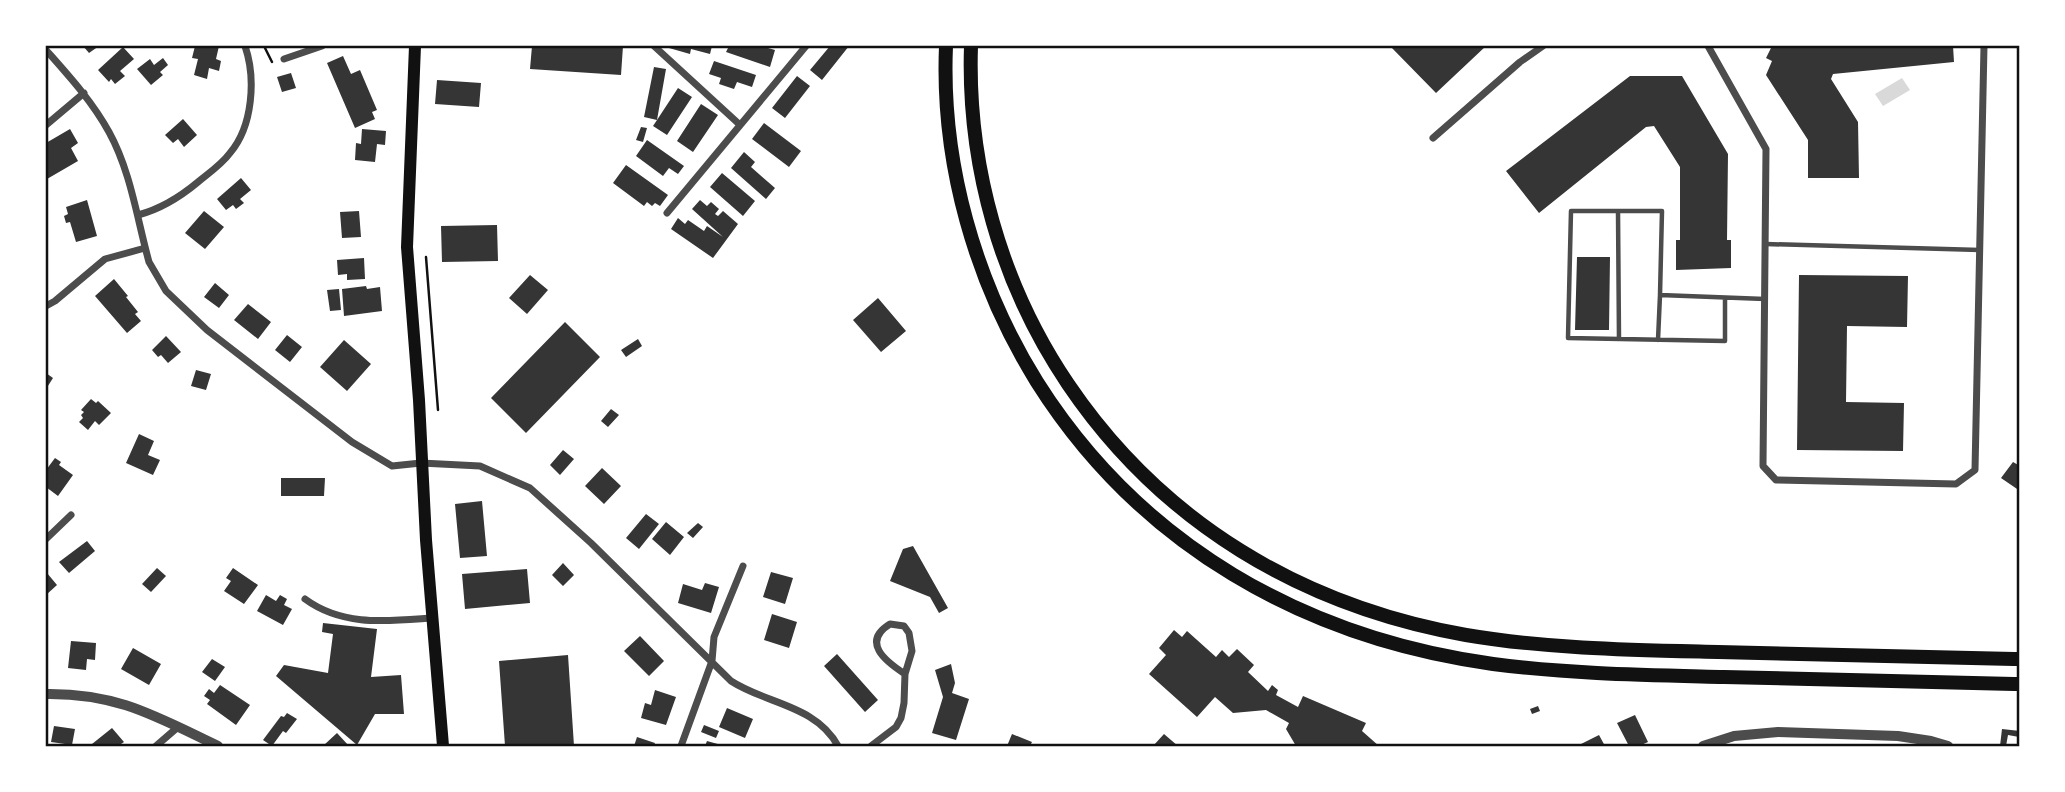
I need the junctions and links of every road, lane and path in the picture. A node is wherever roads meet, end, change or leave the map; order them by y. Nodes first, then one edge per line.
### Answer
1 (244, 46) edge
2 (322, 46) edge
3 (415, 46) edge
4 (654, 46) edge
5 (806, 46) edge
6 (946, 46) edge
7 (971, 46) edge
8 (1543, 46) edge
9 (1708, 46) edge
10 (1984, 46) edge
11 (46, 50) edge
12 (284, 59) dead end
13 (84, 93) junction
14 (739, 124) junction
15 (46, 125) edge
16 (1433, 138) dead end
17 (1618, 211) junction
18 (667, 213) dead end
19 (138, 215) junction
20 (1765, 244) junction
21 (145, 248) junction
22 (1980, 250) junction
23 (426, 257) dead end
24 (1660, 295) junction
25 (1725, 298) junction
26 (1766, 299) junction
27 (46, 306) edge
28 (1619, 339) junction
29 (1658, 340) junction
30 (438, 410) dead end
31 (421, 463) junction
32 (71, 515) dead end
33 (46, 539) edge
34 (743, 566) dead end
35 (304, 599) dead end
36 (432, 618) junction
37 (2020, 659) edge
38 (712, 661) junction
39 (905, 674) junction
40 (2020, 684) edge
41 (46, 694) edge
42 (178, 727) junction
43 (156, 747) edge
44 (218, 747) edge
45 (443, 747) edge
46 (681, 747) edge
47 (838, 747) edge
48 (871, 747) edge
49 (1703, 747) edge
50 (1948, 747) edge

1 - 19 street
2 - 12 street
3 - 31 main road
4 - 14 street
5 - 14 street
6 - 40 highway
7 - 37 highway
8 - 16 street
9 - 20 street
10 - 22 street
11 - 13 street
13 - 15 street
13 - 19 street
14 - 18 street
17 - 24 lane
17 - 28 lane
17 - 28 lane
19 - 21 street
20 - 22 lane
20 - 26 street
21 - 27 street
21 - 31 street
22 - 26 street
23 - 30 path
24 - 25 lane
24 - 29 lane
25 - 26 lane
25 - 29 lane
28 - 29 lane
31 - 36 main road
31 - 38 street
32 - 33 street
34 - 38 street
35 - 36 street
36 - 45 main road
38 - 46 street
38 - 47 street
39 - 39 street
39 - 48 street
41 - 42 street
42 - 43 street
42 - 44 street
49 - 50 street

